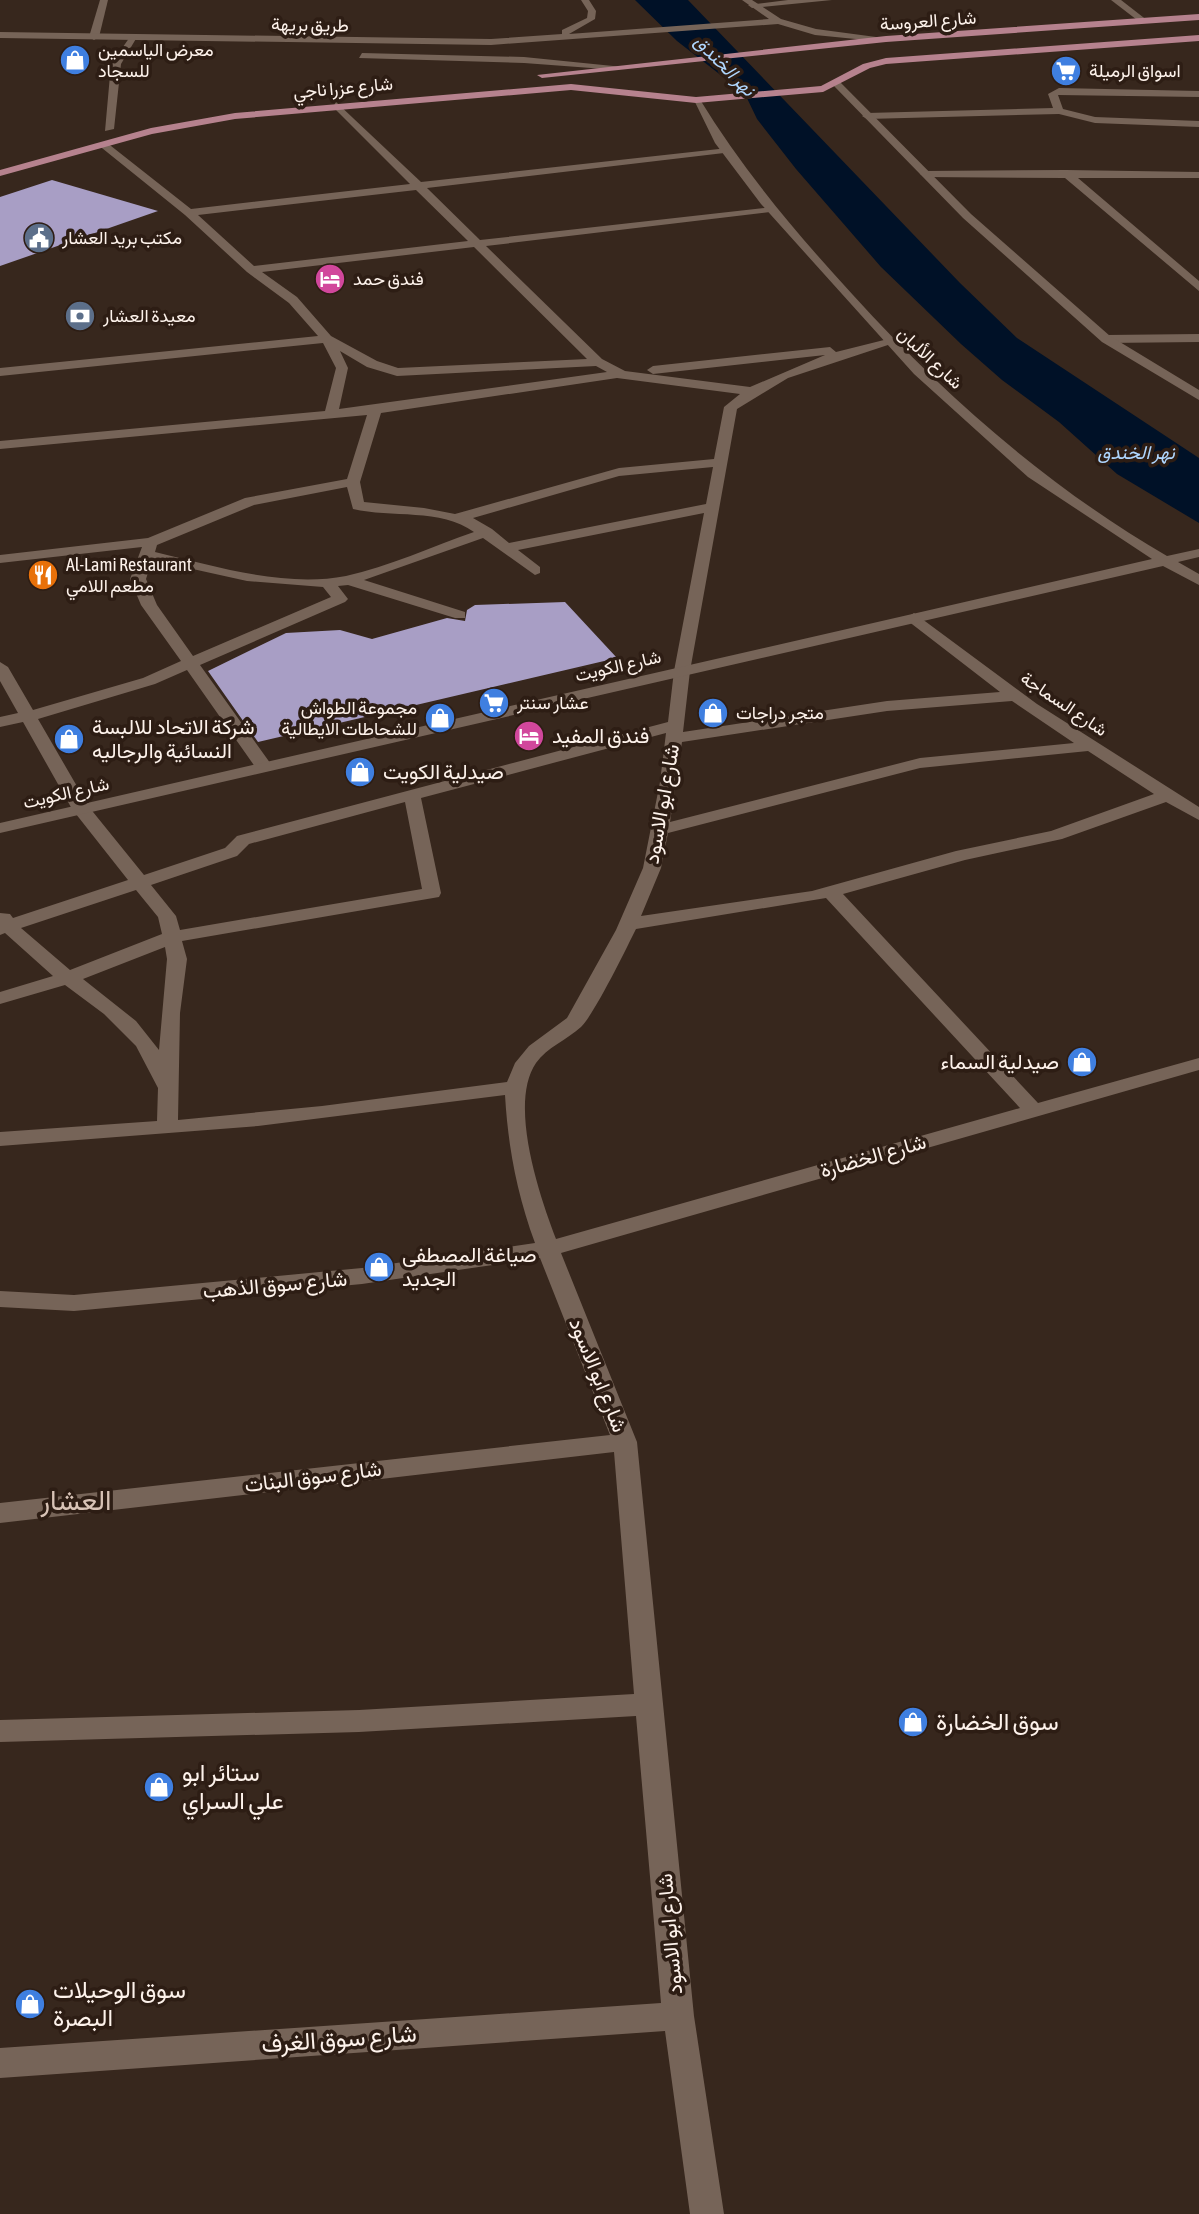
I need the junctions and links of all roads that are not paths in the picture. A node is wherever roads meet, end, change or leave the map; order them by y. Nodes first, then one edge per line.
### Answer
1 (104, 0) edge
2 (585, 0) edge
3 (828, 0) edge
4 (1115, 0) edge
5 (749, 2) edge
6 (1199, 17) edge
7 (778, 21) junction
8 (1144, 21) junction
9 (0, 34) edge
10 (94, 37) junction
11 (132, 37) junction
12 (1199, 38) edge
13 (887, 39) junction
14 (491, 42) junction
15 (0, 46) edge
16 (55, 47) dead end
17 (110, 49) dead end
18 (124, 49) junction
19 (138, 50) dead end
20 (356, 55) dead end
21 (618, 67) junction
22 (525, 77) dead end
23 (634, 78) dead end
24 (471, 83) dead end
25 (646, 83) dead end
26 (837, 84) junction
27 (1199, 94) edge
28 (696, 100) junction
29 (336, 105) junction
30 (1059, 111) junction
31 (867, 116) junction
32 (138, 122) dead end
33 (1199, 124) edge
34 (114, 128) joint
35 (99, 138) junction
36 (36, 150) dead end
37 (724, 150) junction
38 (0, 162) edge
39 (0, 173) edge
40 (1066, 173) junction
41 (925, 174) junction
42 (1199, 175) edge
43 (420, 186) junction
44 (770, 209) junction
45 (189, 213) junction
46 (480, 243) junction
47 (251, 270) junction
48 (1199, 287) edge
49 (1199, 338) edge
50 (327, 339) junction
51 (1106, 339) junction
52 (888, 344) junction
53 (856, 349) junction
54 (598, 362) junction
55 (0, 372) edge
56 (617, 374) junction
57 (749, 391) junction
58 (1199, 396) edge
59 (375, 410) junction
60 (331, 414) junction
61 (0, 445) edge
62 (721, 463) junction
63 (353, 482) junction
64 (712, 507) junction
65 (456, 519) junction
66 (487, 532) junction
67 (149, 548) junction
68 (508, 548) junction
69 (1194, 554) edge
70 (0, 559) edge
71 (1164, 561) junction
72 (536, 570) dead end
73 (349, 580) junction
74 (1199, 580) edge
75 (328, 583) junction
76 (369, 587) junction
77 (340, 599) junction
78 (460, 615) dead end
79 (914, 618) junction
80 (191, 663) junction
81 (0, 667) edge
82 (682, 671) junction
83 (1015, 696) junction
84 (27, 714) junction
85 (0, 722) edge
86 (676, 732) junction
87 (1091, 746) junction
88 (264, 767) junction
89 (412, 795) junction
90 (1169, 795) junction
91 (81, 809) junction
92 (1197, 812) edge
93 (0, 828) edge
94 (660, 830) junction
95 (142, 882) junction
96 (830, 891) junction
97 (3, 923) edge
98 (629, 924) junction
99 (172, 937) junction
100 (68, 978) junction
101 (0, 998) edge
102 (1199, 1064) edge
103 (168, 1087) junction
104 (515, 1087) junction
105 (1033, 1110) junction
106 (167, 1127) junction
107 (0, 1139) edge
108 (548, 1249) junction
109 (0, 1299) edge
110 (625, 1442) junction
111 (0, 1513) edge
112 (650, 1704) junction
113 (0, 1731) edge
114 (678, 2016) junction
115 (0, 2063) edge
116 (707, 2214) edge

1 - 10 street
2 - 14 street
3 - 5 street
4 - 8 street
5 - 7 street
6 - 8 main road, شارع العروسة
7 - 13 street
7 - 14 street, طريق بريهة
8 - 13 main road, شارع العروسة
9 - 10 street, طريق بريهة
10 - 11 street, طريق بريهة
11 - 14 street, طريق بريهة
11 - 18 street
12 - 26 main road, شارع العروسة
13 - 21 main road, شارع العروسة
15 - 16 street
17 - 18 street
18 - 19 street
18 - 34 street
20 - 21 street, طريق بريهة
21 - 22 main road
21 - 23 main road
24 - 32 main road, شارع عزرا ناجي
25 - 28 main road
26 - 28 main road, شارع العروسة
26 - 31 street
27 - 30 street
28 - 29 main road, شارع عزرا ناجي
28 - 37 street, شارع الألبان
29 - 35 main road, شارع عزرا ناجي
29 - 43 street
30 - 31 street
30 - 33 street
31 - 41 street
34 - 35 main road, شارع عزرا ناجي
35 - 39 main road, شارع عزرا ناجي
35 - 45 street
36 - 38 main road
37 - 43 street
37 - 44 street, شارع الألبان
40 - 41 street
40 - 42 street
40 - 48 street
41 - 51 street
43 - 45 street
43 - 46 street
44 - 46 street
44 - 52 street, شارع الألبان
45 - 47 street
46 - 47 street
46 - 54 street
47 - 50 street
49 - 51 street
50 - 54 street
50 - 55 street
50 - 60 street
51 - 58 street
52 - 53 street
52 - 71 street, شارع الألبان
53 - 56 street
53 - 57 street
54 - 56 street
56 - 57 street
56 - 59 street
57 - 62 street, شارع ابو الاسود
59 - 60 street
59 - 63 street
60 - 61 street
62 - 64 street, شارع ابو الاسود
62 - 65 street
63 - 65 street
63 - 67 street
64 - 68 street
64 - 82 street, شارع ابو الاسود
65 - 66 street
66 - 68 street
66 - 73 street
67 - 70 street
67 - 75 street
67 - 80 street
68 - 72 street
69 - 71 street, شارع الكويت
71 - 74 street, شارع الألبان
71 - 79 street, شارع الكويت
73 - 75 street
73 - 76 street
75 - 77 street
76 - 77 street
76 - 78 street
77 - 80 street
79 - 82 street, شارع الكويت
79 - 83 street, شارع السماجة
80 - 84 street
80 - 88 street
81 - 84 street
82 - 86 street, شارع ابو الاسود
82 - 88 street, شارع الكويت
83 - 86 street
83 - 87 street, شارع السماجة
84 - 85 street
84 - 91 street
86 - 89 street
86 - 94 street, شارع ابو الاسود
87 - 90 street, شارع السماجة
87 - 94 street
88 - 91 street, شارع الكويت
89 - 95 street
89 - 99 street
90 - 92 street, شارع السماجة
90 - 96 street
91 - 93 street, شارع الكويت
91 - 95 street
94 - 98 street, شارع ابو الاسود
95 - 97 street
95 - 99 street
96 - 98 street
96 - 105 street
97 - 100 street
98 - 104 street, شارع ابو الاسود
99 - 100 street
99 - 103 street
100 - 101 street
100 - 103 street
102 - 105 street, شارع الخضارة
103 - 106 street
104 - 106 street
104 - 108 street, شارع ابو الاسود
105 - 108 street, شارع الخضارة
106 - 107 street
108 - 109 street, شارع سوق الذهب
108 - 110 street, شارع ابو الاسود
110 - 111 street, شارع سوق البنات
110 - 112 street, شارع ابو الاسود
112 - 113 street
112 - 114 street, شارع ابو الاسود
114 - 115 street, شارع سوق الغرف
114 - 116 street, شارع ابو الاسود

